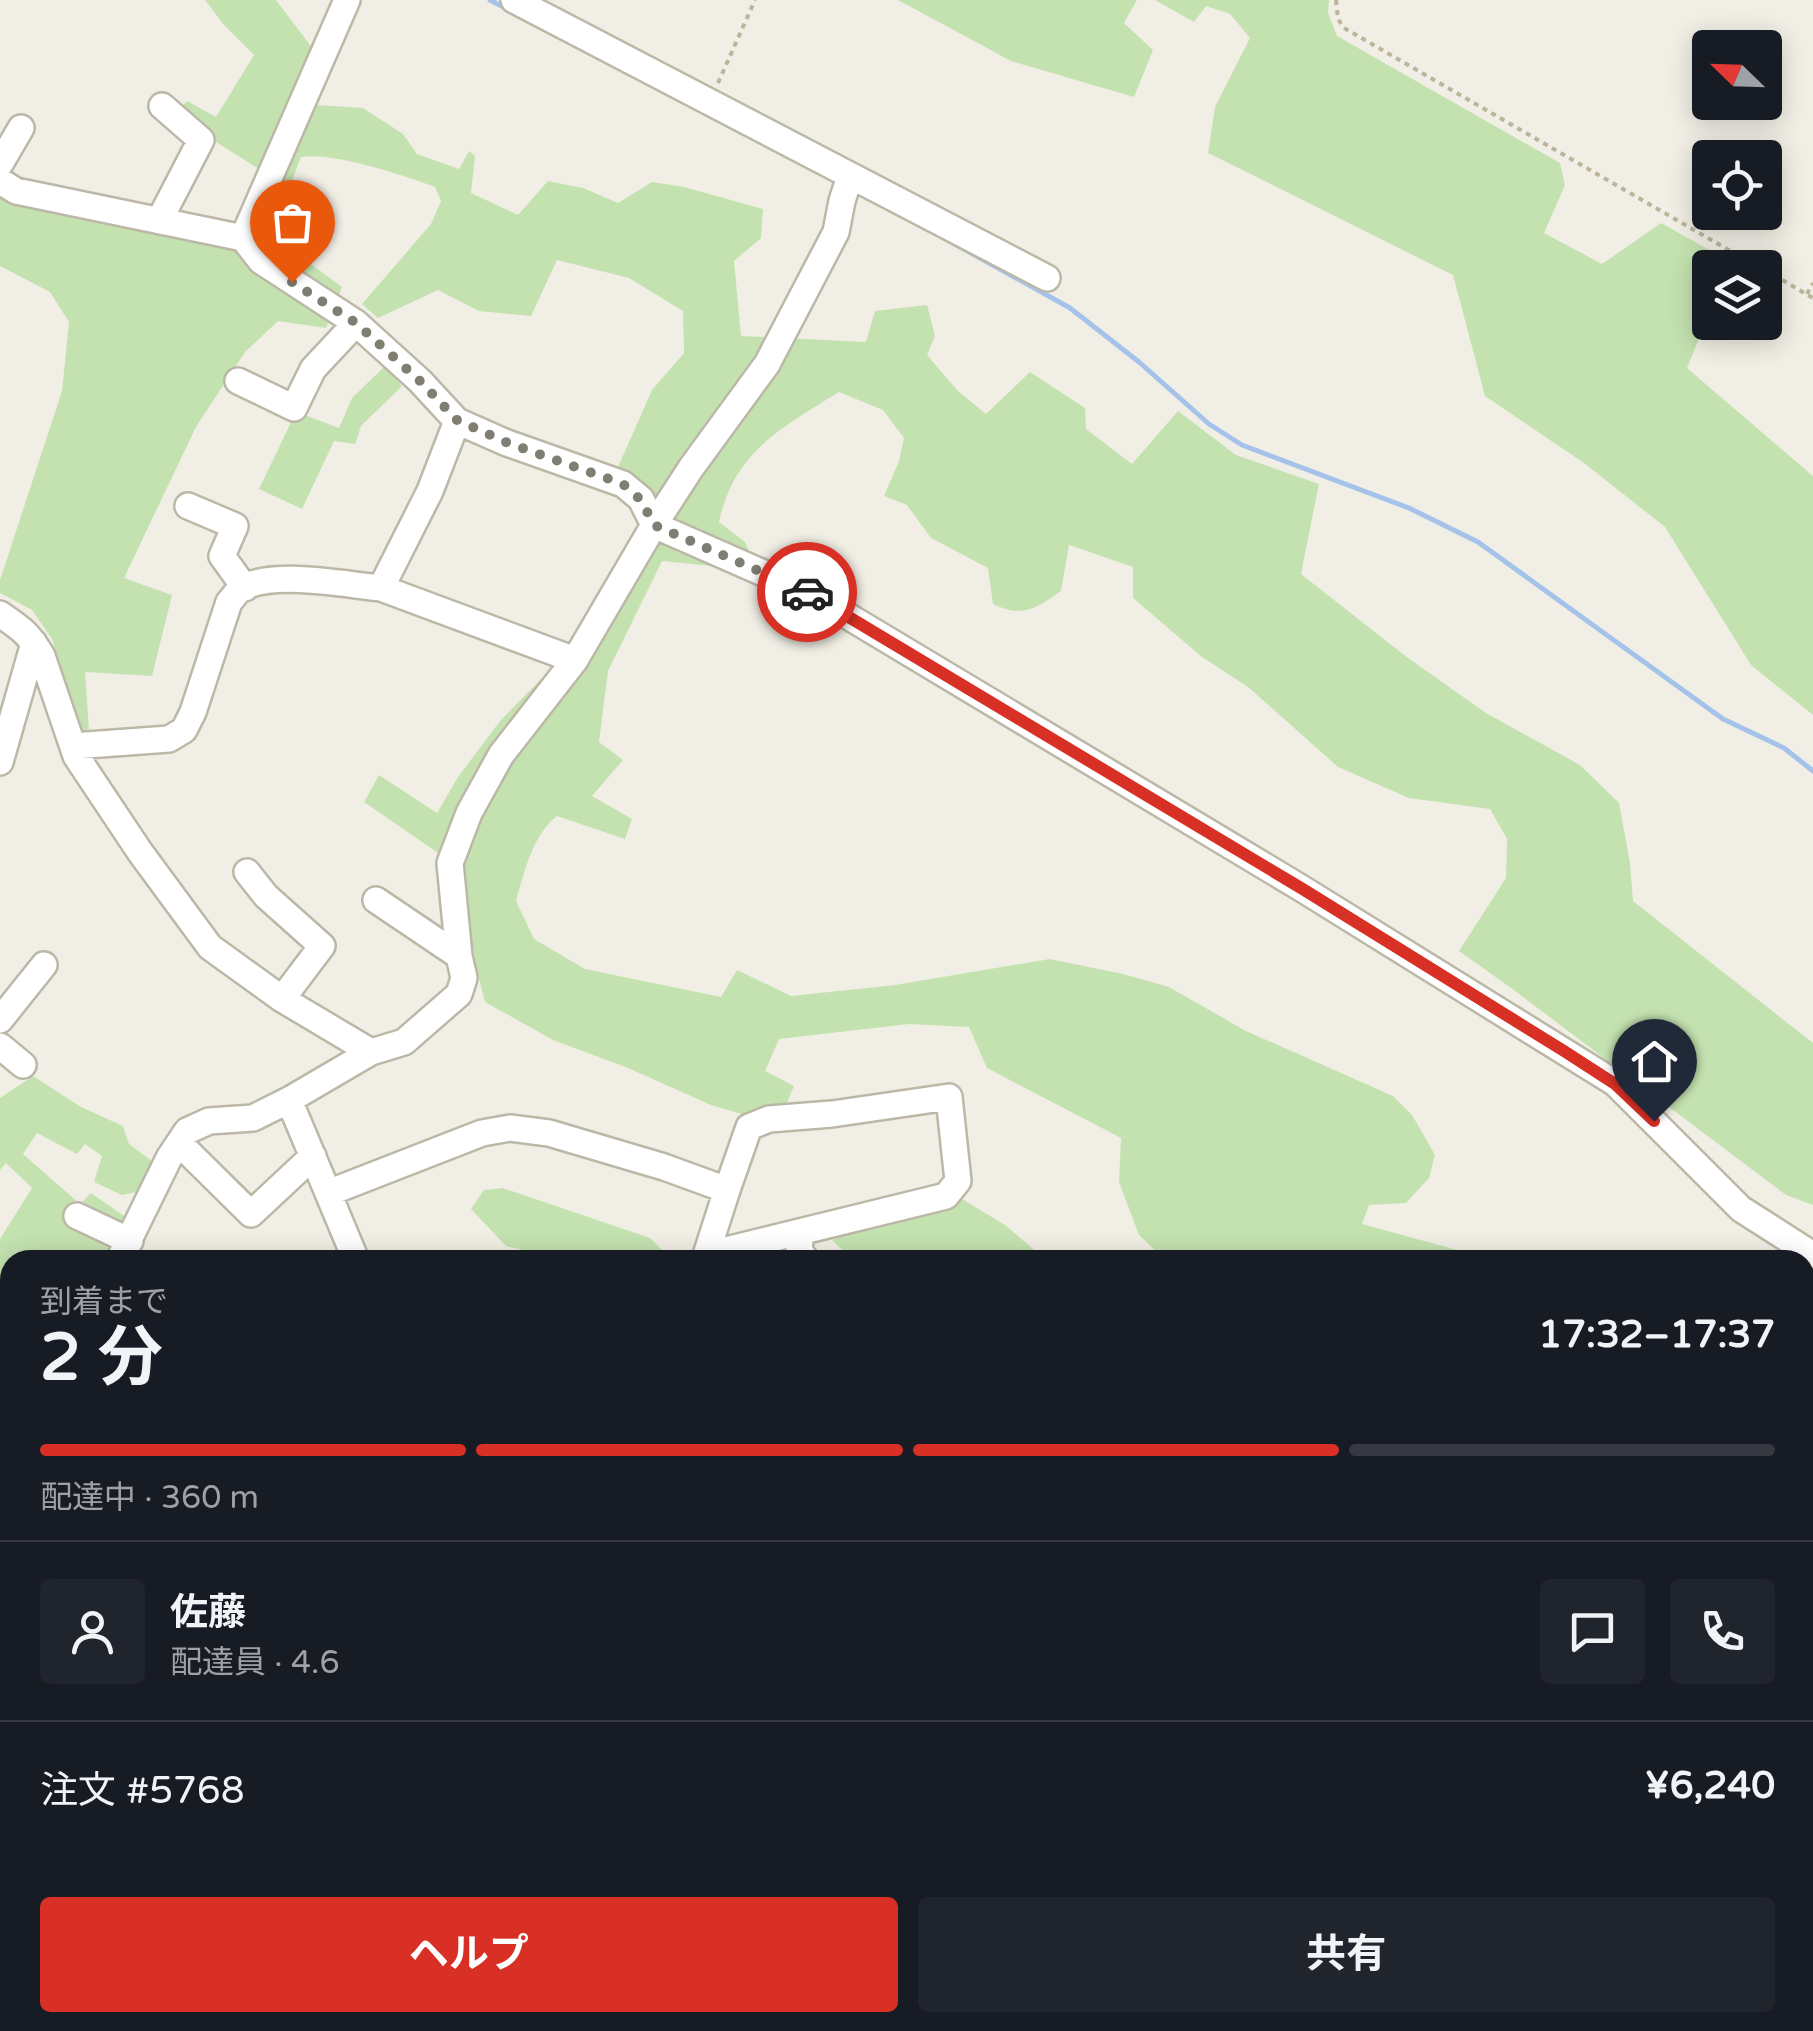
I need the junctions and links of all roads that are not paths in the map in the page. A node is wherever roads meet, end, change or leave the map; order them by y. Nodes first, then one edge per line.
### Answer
1 (346, 0) edge
2 (514, 0) edge
3 (162, 106) dead end
4 (21, 128) dead end
5 (0, 164) edge
6 (849, 181) junction
7 (0, 182) edge
8 (159, 221) junction
9 (243, 238) junction
10 (1047, 278) dead end
11 (356, 323) junction
12 (238, 381) dead end
13 (457, 420) junction
14 (188, 506) dead end
15 (654, 525) junction
16 (245, 588) junction
17 (381, 588) junction
18 (0, 614) edge
19 (34, 643) junction
20 (575, 660) junction
21 (73, 746) junction
22 (0, 762) edge
23 (247, 872) dead end
24 (376, 900) dead end
25 (458, 956) junction
26 (44, 965) dead end
27 (282, 999) junction
28 (0, 1020) edge
29 (0, 1046) edge
30 (371, 1052) junction
31 (24, 1065) dead end
32 (289, 1100) junction
33 (179, 1143) junction
34 (313, 1156) junction
35 (727, 1190) junction
36 (328, 1193) junction
37 (76, 1216) dead end
38 (801, 1232) junction
39 (124, 1250) edge
40 (352, 1250) edge
41 (708, 1250) edge
42 (727, 1250) edge
43 (800, 1250) edge
44 (1805, 1250) edge

1 - 9 street
2 - 6 street
3 - 8 street
4 - 5 street
6 - 10 street
6 - 15 street
7 - 8 street
8 - 9 street
9 - 11 street
11 - 12 street
11 - 13 street
13 - 15 street
13 - 17 street
14 - 16 street
15 - 20 street
15 - 44 street
16 - 17 street
16 - 21 street
17 - 20 street
18 - 19 street
19 - 21 street
19 - 22 street
20 - 25 street
21 - 27 street
23 - 27 street
24 - 25 street
25 - 30 street
26 - 28 street
27 - 30 street
29 - 31 street
30 - 32 street
32 - 33 street
32 - 34 street
33 - 34 street
33 - 39 street
34 - 36 street
35 - 36 street
35 - 38 street
35 - 41 street
36 - 40 street
37 - 39 street
38 - 42 street
38 - 43 street

